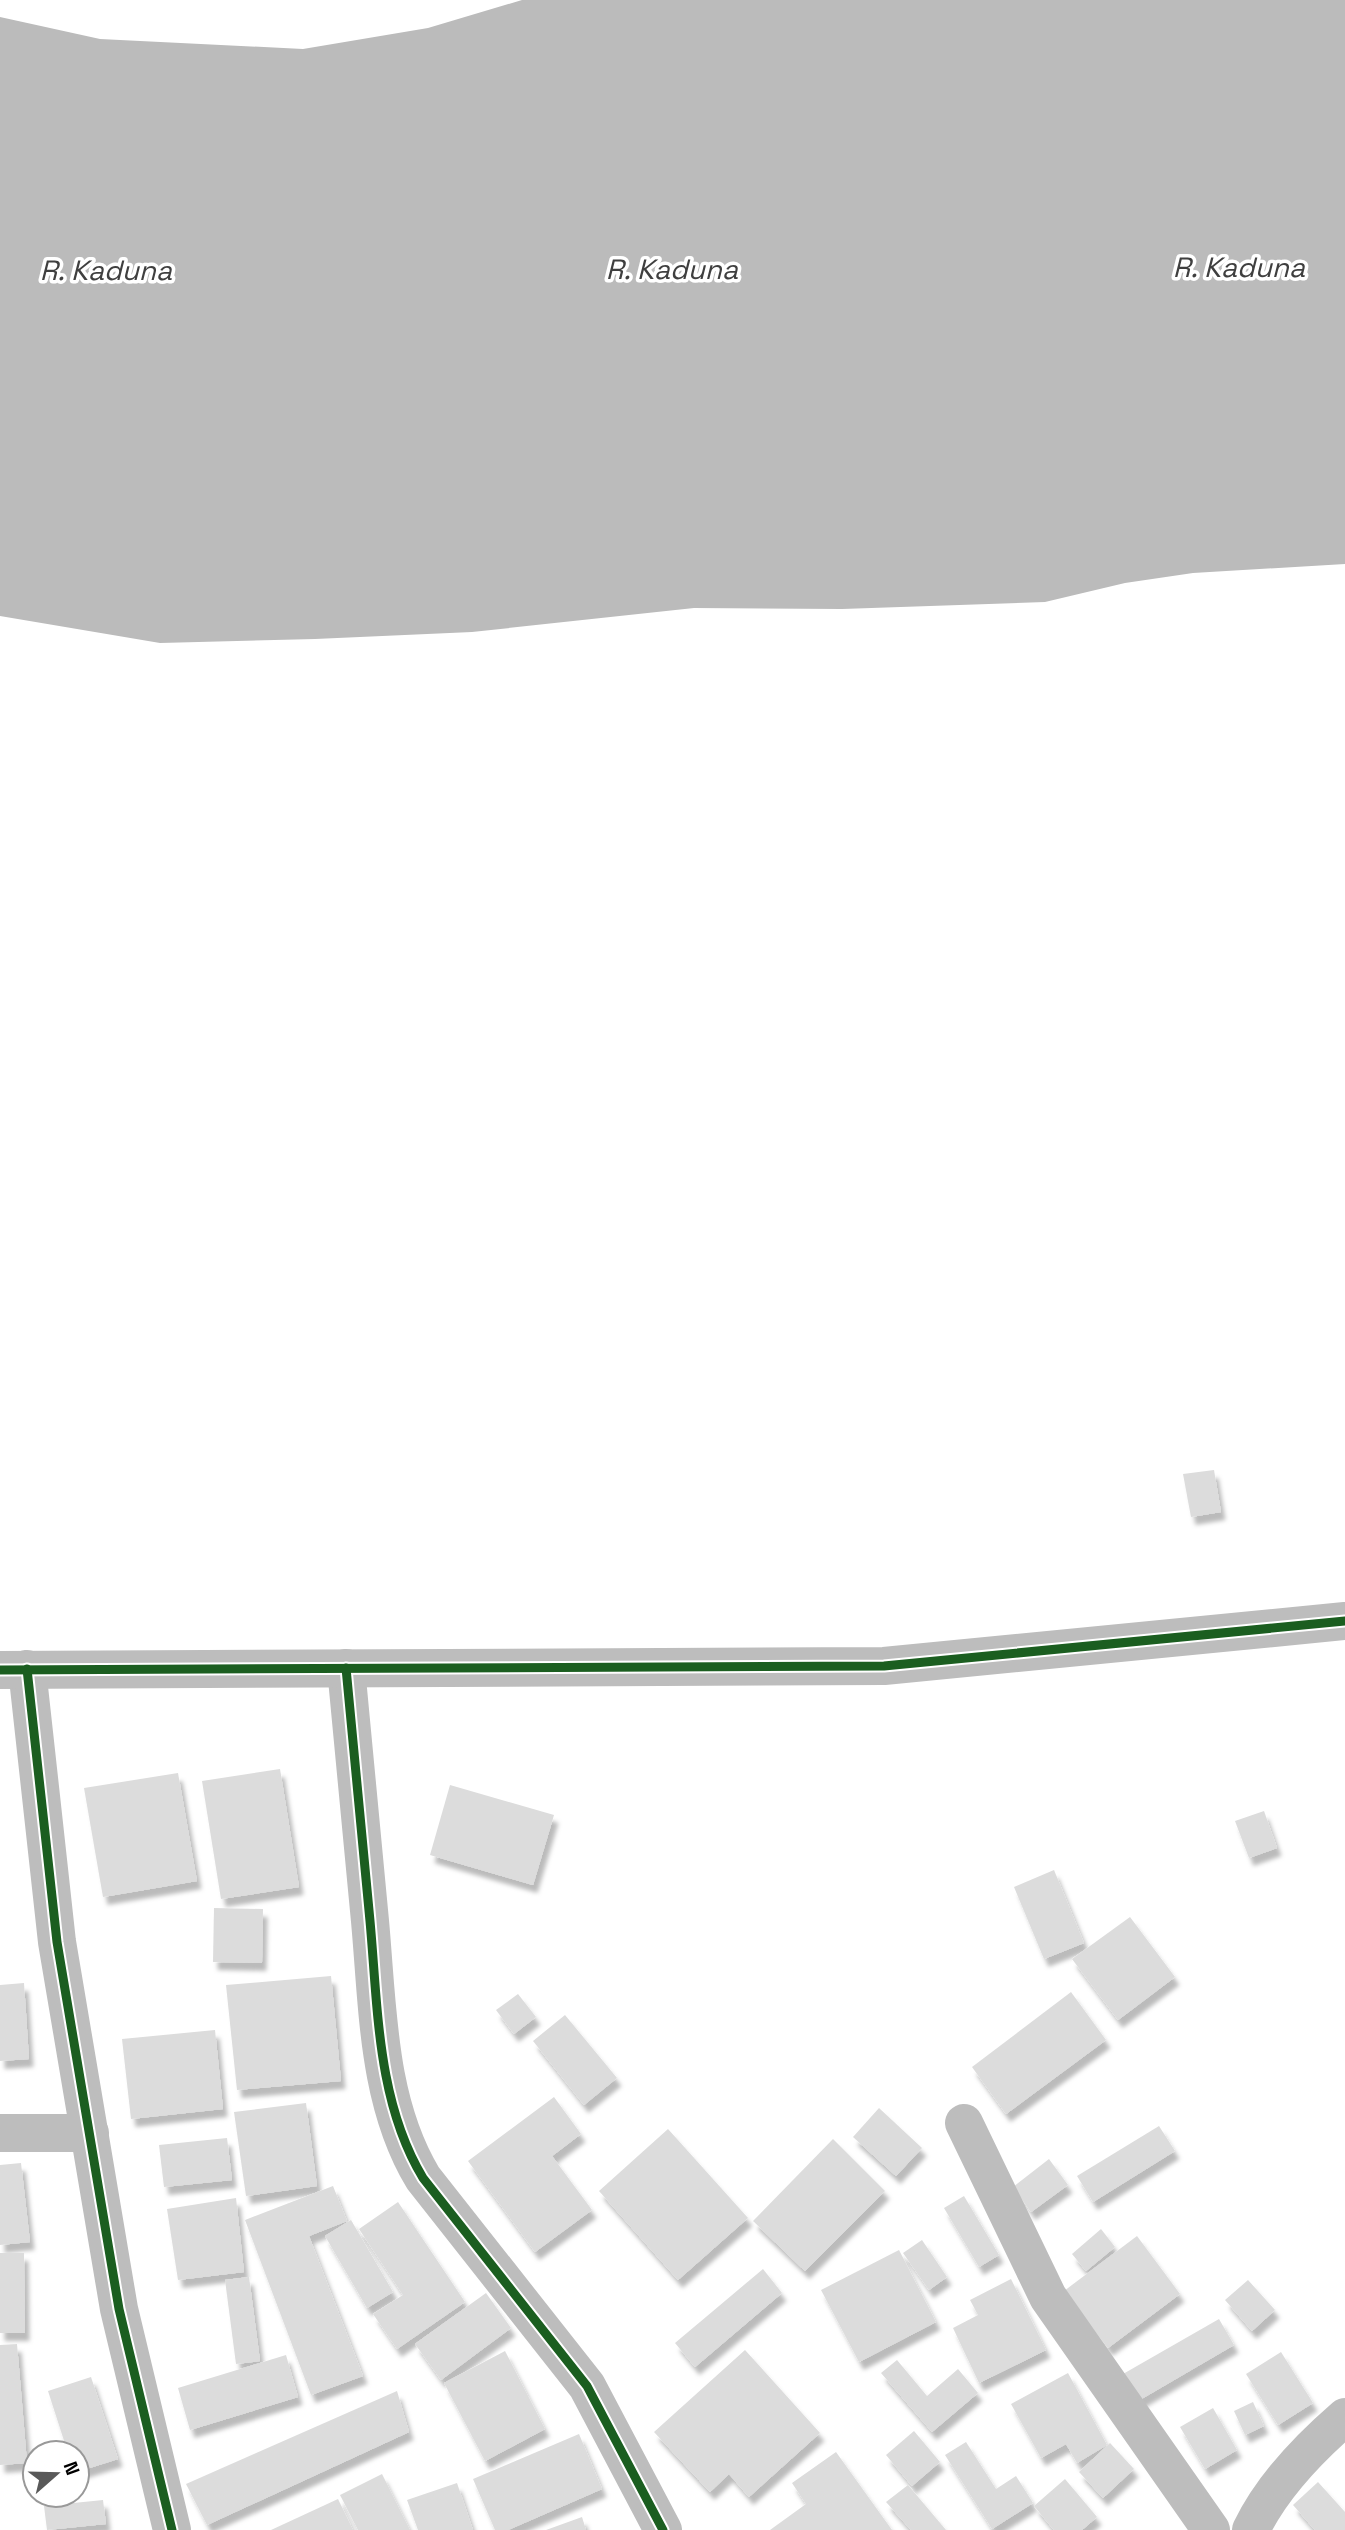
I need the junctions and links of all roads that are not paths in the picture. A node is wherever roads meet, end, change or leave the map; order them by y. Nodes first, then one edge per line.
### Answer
1 (1345, 1621) edge
2 (346, 1668) junction
3 (14, 1669) edge
4 (964, 2123) dead end
5 (0, 2133) edge
6 (90, 2133) junction
7 (1345, 2417) edge
8 (172, 2530) edge
9 (663, 2530) edge
10 (1211, 2530) edge
11 (1251, 2530) edge

1 - 2 street
2 - 3 street
2 - 9 street
3 - 6 street
4 - 10 street
5 - 6 street
6 - 8 street
7 - 11 street

